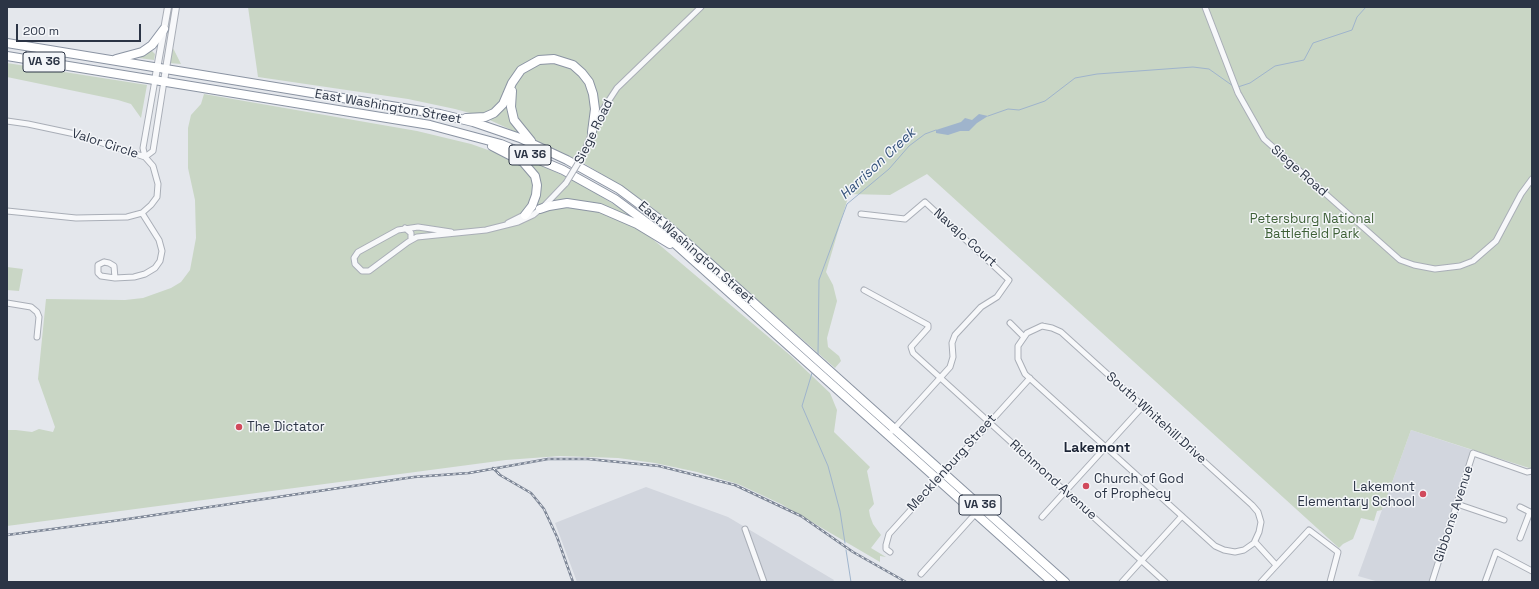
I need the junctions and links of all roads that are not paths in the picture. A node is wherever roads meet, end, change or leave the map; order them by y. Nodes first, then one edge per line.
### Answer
1 (701, 7) edge
2 (1205, 7) edge
3 (167, 9) edge
4 (175, 10) edge
5 (164, 29) junction
6 (7, 43) edge
7 (7, 56) edge
8 (106, 59) junction
9 (161, 69) junction
10 (155, 80) junction
11 (164, 81) junction
12 (456, 118) junction
13 (7, 121) edge
14 (590, 131) junction
15 (464, 133) junction
16 (533, 144) junction
17 (145, 157) junction
18 (1532, 179) edge
19 (565, 182) junction
20 (540, 209) junction
21 (7, 211) edge
22 (142, 213) junction
23 (861, 214) dead end
24 (525, 215) junction
25 (498, 227) junction
26 (405, 228) junction
27 (451, 232) junction
28 (411, 240) junction
29 (692, 258) junction
30 (115, 278) dead end
31 (864, 290) dead end
32 (7, 303) edge
33 (1010, 323) dead end
34 (1023, 336) junction
35 (37, 337) dead end
36 (941, 378) junction
37 (1030, 378) junction
38 (1144, 406) junction
39 (989, 423) junction
40 (891, 432) junction
41 (1106, 447) junction
42 (1532, 471) edge
43 (944, 473) junction
44 (938, 479) junction
45 (1066, 492) junction
46 (1457, 504) junction
47 (982, 507) junction
48 (1520, 507) dead end
49 (1531, 512) edge
50 (976, 514) junction
51 (1182, 516) junction
52 (1042, 517) dead end
53 (1504, 520) dead end
54 (745, 529) dead end
55 (1520, 538) dead end
56 (1255, 542) junction
57 (890, 552) dead end
58 (1142, 561) junction
59 (1276, 565) junction
60 (1532, 571) edge
61 (921, 574) dead end
62 (764, 582) edge
63 (1052, 582) edge
64 (1065, 582) edge
65 (1122, 582) edge
66 (1165, 582) edge
67 (1261, 582) edge
68 (1330, 582) edge
69 (1432, 582) edge
70 (1485, 582) edge

1 - 14 street, Siege Road
2 - 18 street, Siege Road
3 - 4 street
3 - 5 street
4 - 9 street
5 - 8 highway
5 - 9 street
6 - 8 highway, East Washington Street / VA 36
7 - 10 highway, East Washington Street / VA 36
8 - 9 highway, East Washington Street / VA 36
9 - 10 street
9 - 11 street
9 - 12 highway, East Washington Street / VA 36
10 - 11 highway, East Washington Street / VA 36
10 - 17 street
11 - 15 highway, East Washington Street / VA 36
11 - 17 street
12 - 14 highway
12 - 16 highway, East Washington Street / VA 36
13 - 17 street, Valor Circle
14 - 16 highway
14 - 19 street, Siege Road, bridge
15 - 24 highway
15 - 29 highway, East Washington Street / VA 36
16 - 40 highway, East Washington Street / VA 36
17 - 22 street, Valor Circle
19 - 20 street, Siege Road
19 - 24 street, Siege Road
20 - 25 street, Siege Road
20 - 29 highway
21 - 22 street
22 - 30 street
23 - 36 street, Navajo Court
24 - 25 street, Siege Road
25 - 27 street, Siege Road
26 - 27 street, Siege Road
26 - 28 street
26 - 28 street, Siege Road
27 - 28 street, Siege Road
29 - 40 highway, East Washington Street / VA 36
31 - 36 street, Richmond Avenue
32 - 35 street
33 - 34 street
34 - 37 street
34 - 38 street, South Whitehill Drive
36 - 39 street, Richmond Avenue
36 - 40 street
37 - 39 street, Mecklenburg Street
37 - 41 street
38 - 41 street
38 - 56 street, South Whitehill Drive
39 - 43 street, Mecklenburg Street
39 - 45 street, Richmond Avenue
40 - 43 highway, East Washington Street / VA 36
40 - 44 highway, East Washington Street / VA 36
41 - 45 street
41 - 51 street
42 - 46 street, Gibbons Avenue
43 - 44 street, Mecklenburg Street
43 - 47 highway, East Washington Street / VA 36
44 - 50 highway, East Washington Street / VA 36
44 - 57 street, Mecklenburg Street
45 - 52 street
45 - 58 street, Richmond Avenue
46 - 53 street
46 - 69 street, Gibbons Avenue
47 - 50 street
47 - 64 highway, East Washington Street / VA 36
48 - 49 street
49 - 55 street
50 - 61 street
50 - 63 highway, East Washington Street / VA 36
51 - 56 street
51 - 58 street
54 - 62 street
56 - 59 street
58 - 65 street
58 - 66 street, Richmond Avenue
59 - 67 street
59 - 68 street
60 - 70 street

